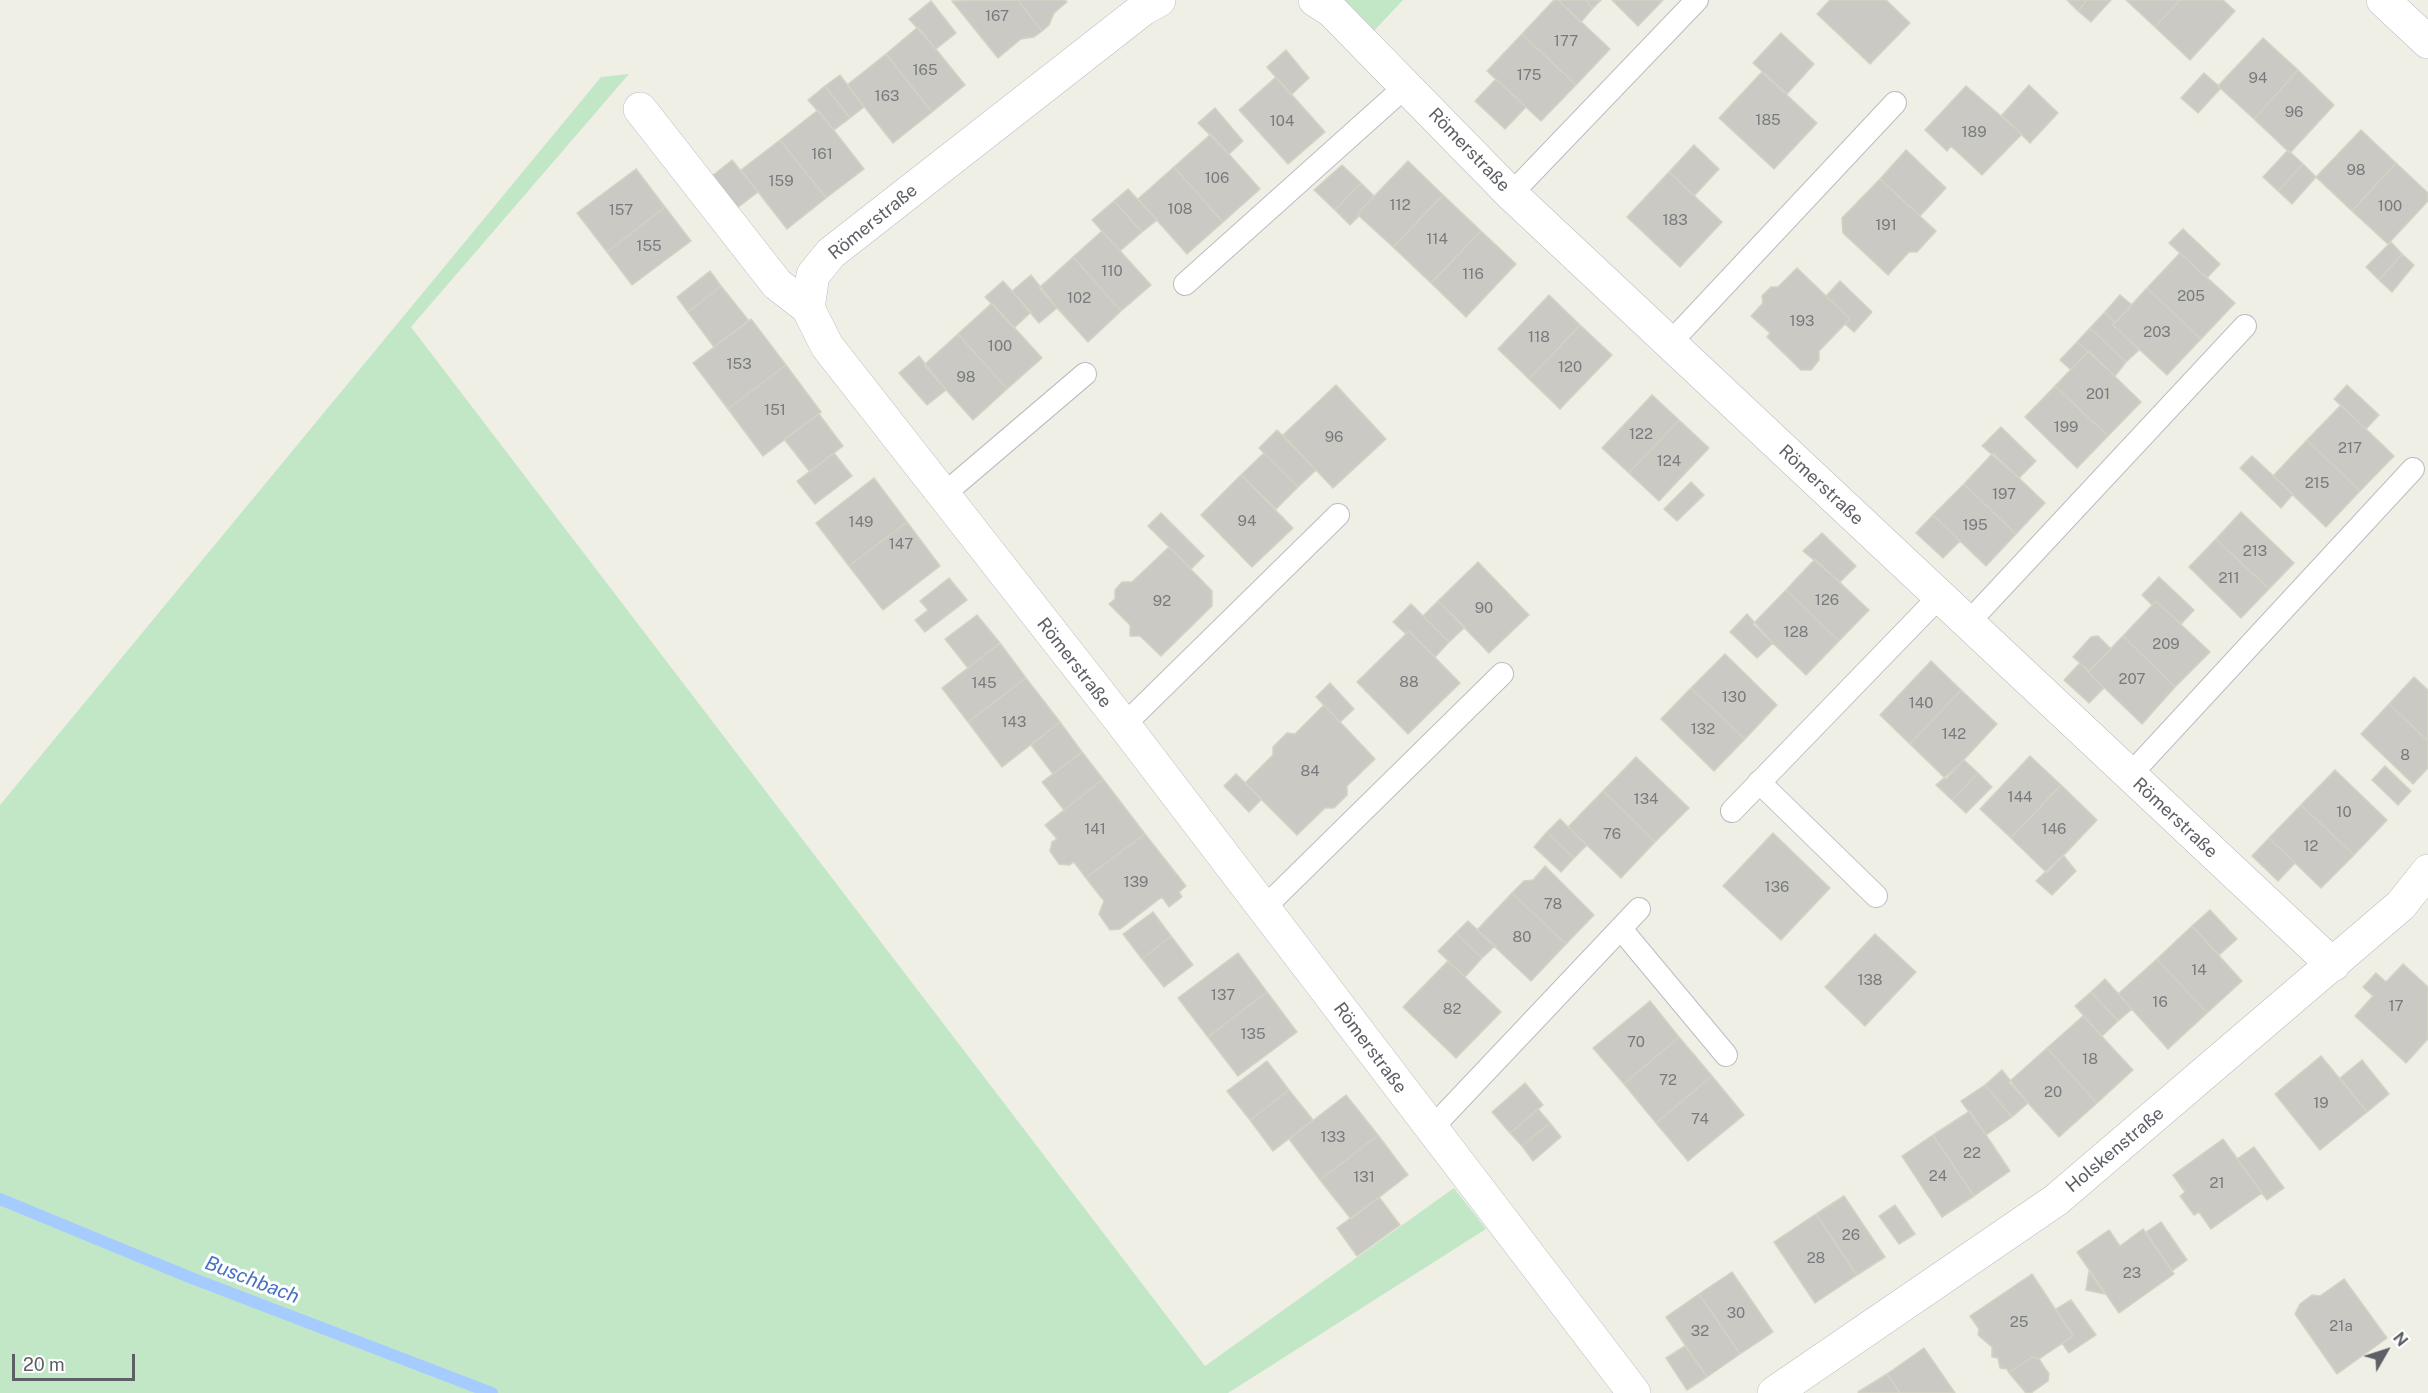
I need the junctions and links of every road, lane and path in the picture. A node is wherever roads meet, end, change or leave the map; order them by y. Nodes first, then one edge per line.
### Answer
1 (1159, 0) edge
2 (1314, 0) edge
3 (1697, 0) edge
4 (2383, 0) edge
5 (2428, 42) edge
6 (1406, 86) junction
7 (1895, 103) dead end
8 (640, 109) dead end
9 (1511, 194) junction
10 (1185, 284) dead end
11 (808, 309) junction
12 (2245, 326) dead end
13 (1670, 343) junction
14 (1085, 374) dead end
15 (2413, 469) dead end
16 (943, 495) junction
17 (1338, 515) dead end
18 (1939, 597) junction
19 (1968, 623) junction
20 (1502, 674) dead end
21 (1124, 725) junction
22 (2129, 776) junction
23 (1759, 782) junction
24 (1731, 811) dead end
25 (2428, 871) edge
26 (1876, 896) dead end
27 (1264, 908) junction
28 (1639, 909) dead end
29 (1621, 929) junction
30 (2333, 965) junction
31 (1726, 1055) dead end
32 (1431, 1129) junction
33 (1634, 1393) edge
34 (1774, 1393) edge

1 - 11 street, Römerstraße
2 - 6 street, Römerstraße
3 - 9 lane
4 - 5 street
6 - 9 street, Römerstraße
6 - 10 lane
7 - 13 lane
8 - 11 street
9 - 13 street, Römerstraße
11 - 16 street, Römerstraße
12 - 19 lane
13 - 18 street, Römerstraße
14 - 16 lane
15 - 22 lane
16 - 21 street, Römerstraße
17 - 21 lane
18 - 19 street, Römerstraße
18 - 23 lane
19 - 22 street, Römerstraße
20 - 27 lane
21 - 27 street, Römerstraße
22 - 30 street, Römerstraße
23 - 24 lane
23 - 26 lane
25 - 30 street, Holskenstraße
27 - 32 street, Römerstraße
28 - 29 lane
29 - 31 lane
29 - 32 lane
30 - 34 street, Holskenstraße
32 - 33 street, Römerstraße

